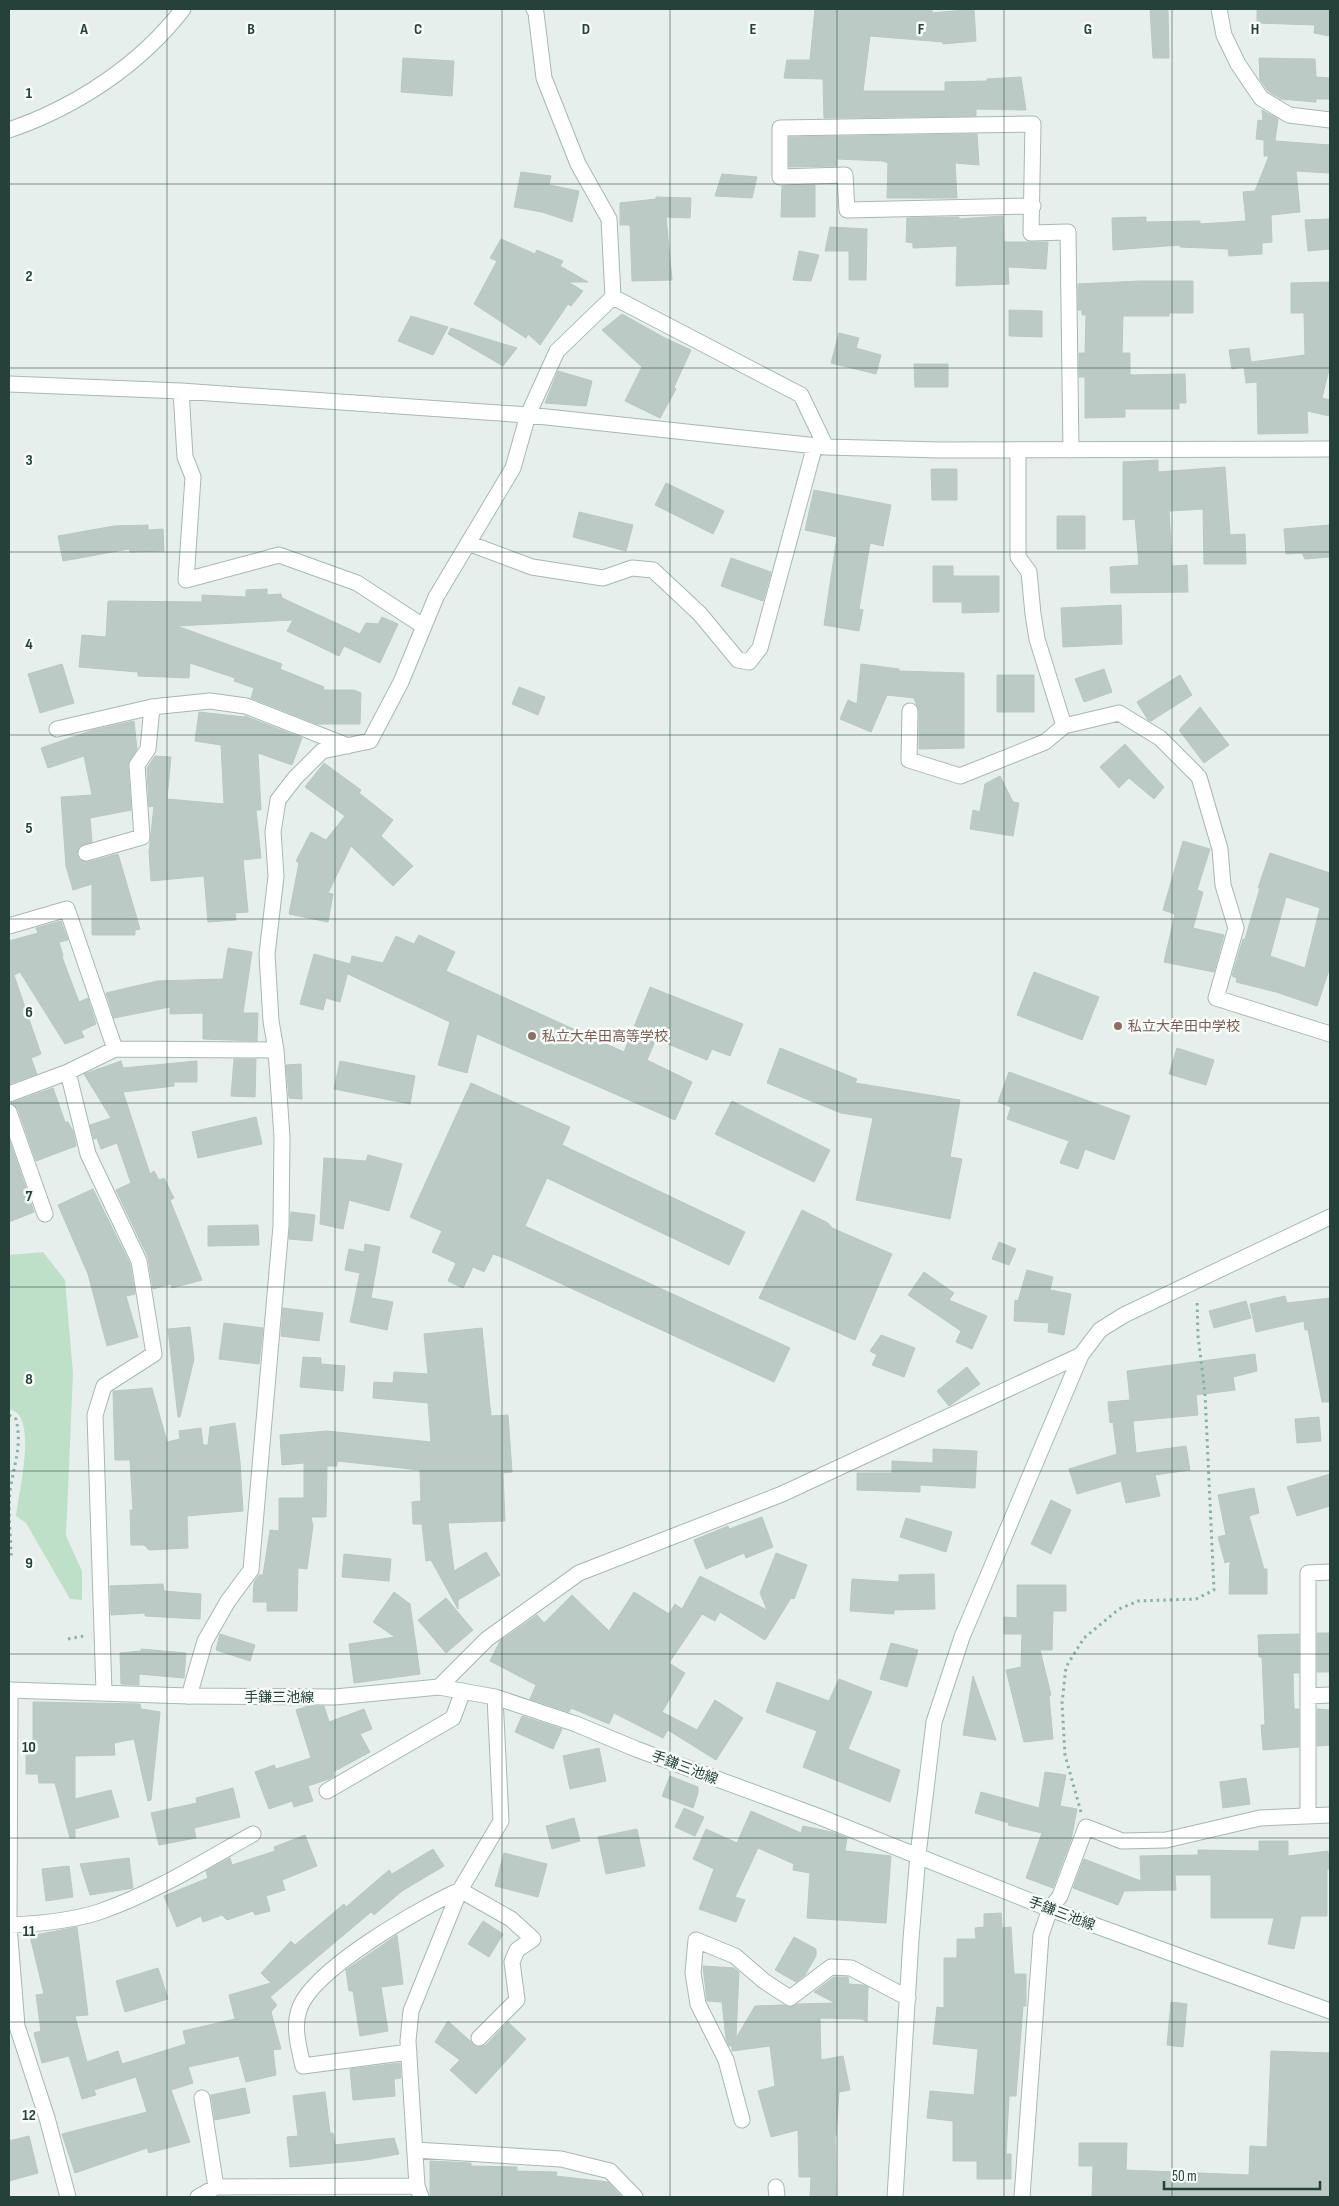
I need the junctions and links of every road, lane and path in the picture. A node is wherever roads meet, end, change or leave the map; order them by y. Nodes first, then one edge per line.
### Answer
1 (183, 9) edge
2 (534, 9) edge
3 (1219, 9) edge
4 (1330, 120) edge
5 (9, 130) edge
6 (1033, 206) junction
7 (614, 297) junction
8 (9, 384) edge
9 (181, 391) junction
10 (528, 415) junction
11 (821, 446) junction
12 (1330, 449) edge
13 (1018, 450) junction
14 (1072, 450) junction
15 (468, 543) junction
16 (423, 626) junction
17 (152, 707) junction
18 (910, 711) dead end
19 (1064, 726) junction
20 (57, 728) dead end
21 (348, 746) junction
22 (86, 853) dead end
23 (9, 926) edge
24 (1330, 1034) edge
25 (115, 1049) junction
26 (276, 1050) junction
27 (68, 1072) junction
28 (9, 1094) edge
29 (9, 1112) edge
30 (45, 1214) dead end
31 (1330, 1217) edge
32 (1196, 1280) junction
33 (1081, 1355) junction
34 (9, 1415) edge
35 (11, 1556) dead end
36 (1330, 1572) edge
37 (92, 1634) dead end
38 (68, 1639) dead end
39 (439, 1687) junction
40 (9, 1690) edge
41 (463, 1691) junction
42 (104, 1692) junction
43 (1330, 1695) edge
44 (188, 1696) junction
45 (1308, 1696) junction
46 (495, 1697) junction
47 (327, 1791) dead end
48 (1308, 1815) junction
49 (1330, 1815) edge
50 (1086, 1827) junction
51 (253, 1834) dead end
52 (918, 1855) junction
53 (460, 1890) junction
54 (1050, 1909) junction
55 (9, 1926) edge
56 (12, 1997) edge
57 (908, 1998) junction
58 (1330, 2011) edge
59 (479, 2038) dead end
60 (409, 2052) junction
61 (202, 2098) dead end
62 (742, 2120) dead end
63 (415, 2150) junction
64 (216, 2187) junction
65 (419, 2192) edge
66 (68, 2197) edge
67 (198, 2197) edge
68 (635, 2197) edge
69 (895, 2197) edge
70 (1022, 2197) edge

1 - 5 street
2 - 7 street
3 - 4 street
6 - 6 street
6 - 14 street
7 - 10 street
7 - 11 street
8 - 9 street
9 - 10 street
9 - 16 street
10 - 11 street
10 - 15 street
11 - 13 street
11 - 15 street
12 - 14 street
13 - 14 street
13 - 19 street
15 - 16 street
16 - 21 street
17 - 20 street
17 - 21 street
17 - 22 street
18 - 19 street
19 - 24 street
21 - 26 street
23 - 25 street
25 - 26 street
25 - 27 street
26 - 44 street
27 - 28 street
27 - 42 street
29 - 30 street
31 - 32 street
32 - 33 street
32 - 50 path
33 - 39 street
33 - 52 street
34 - 35 path
36 - 45 street
37 - 38 path
39 - 41 street, 手鎌三池線
39 - 44 street, 手鎌三池線
40 - 42 street, 手鎌三池線
40 - 55 street
41 - 46 street, 手鎌三池線
41 - 47 street
42 - 44 street, 手鎌三池線
43 - 45 street
45 - 48 street
46 - 52 street, 手鎌三池線
46 - 53 street
48 - 49 street
48 - 50 street
50 - 54 street
51 - 55 street
52 - 54 street, 手鎌三池線
52 - 57 street
53 - 59 street
53 - 60 street
53 - 60 street
54 - 58 street, 手鎌三池線
54 - 70 street
55 - 56 street
56 - 66 street
57 - 62 street
57 - 69 street
60 - 63 street
61 - 64 street
63 - 65 street
63 - 68 street
64 - 65 street
64 - 67 street

